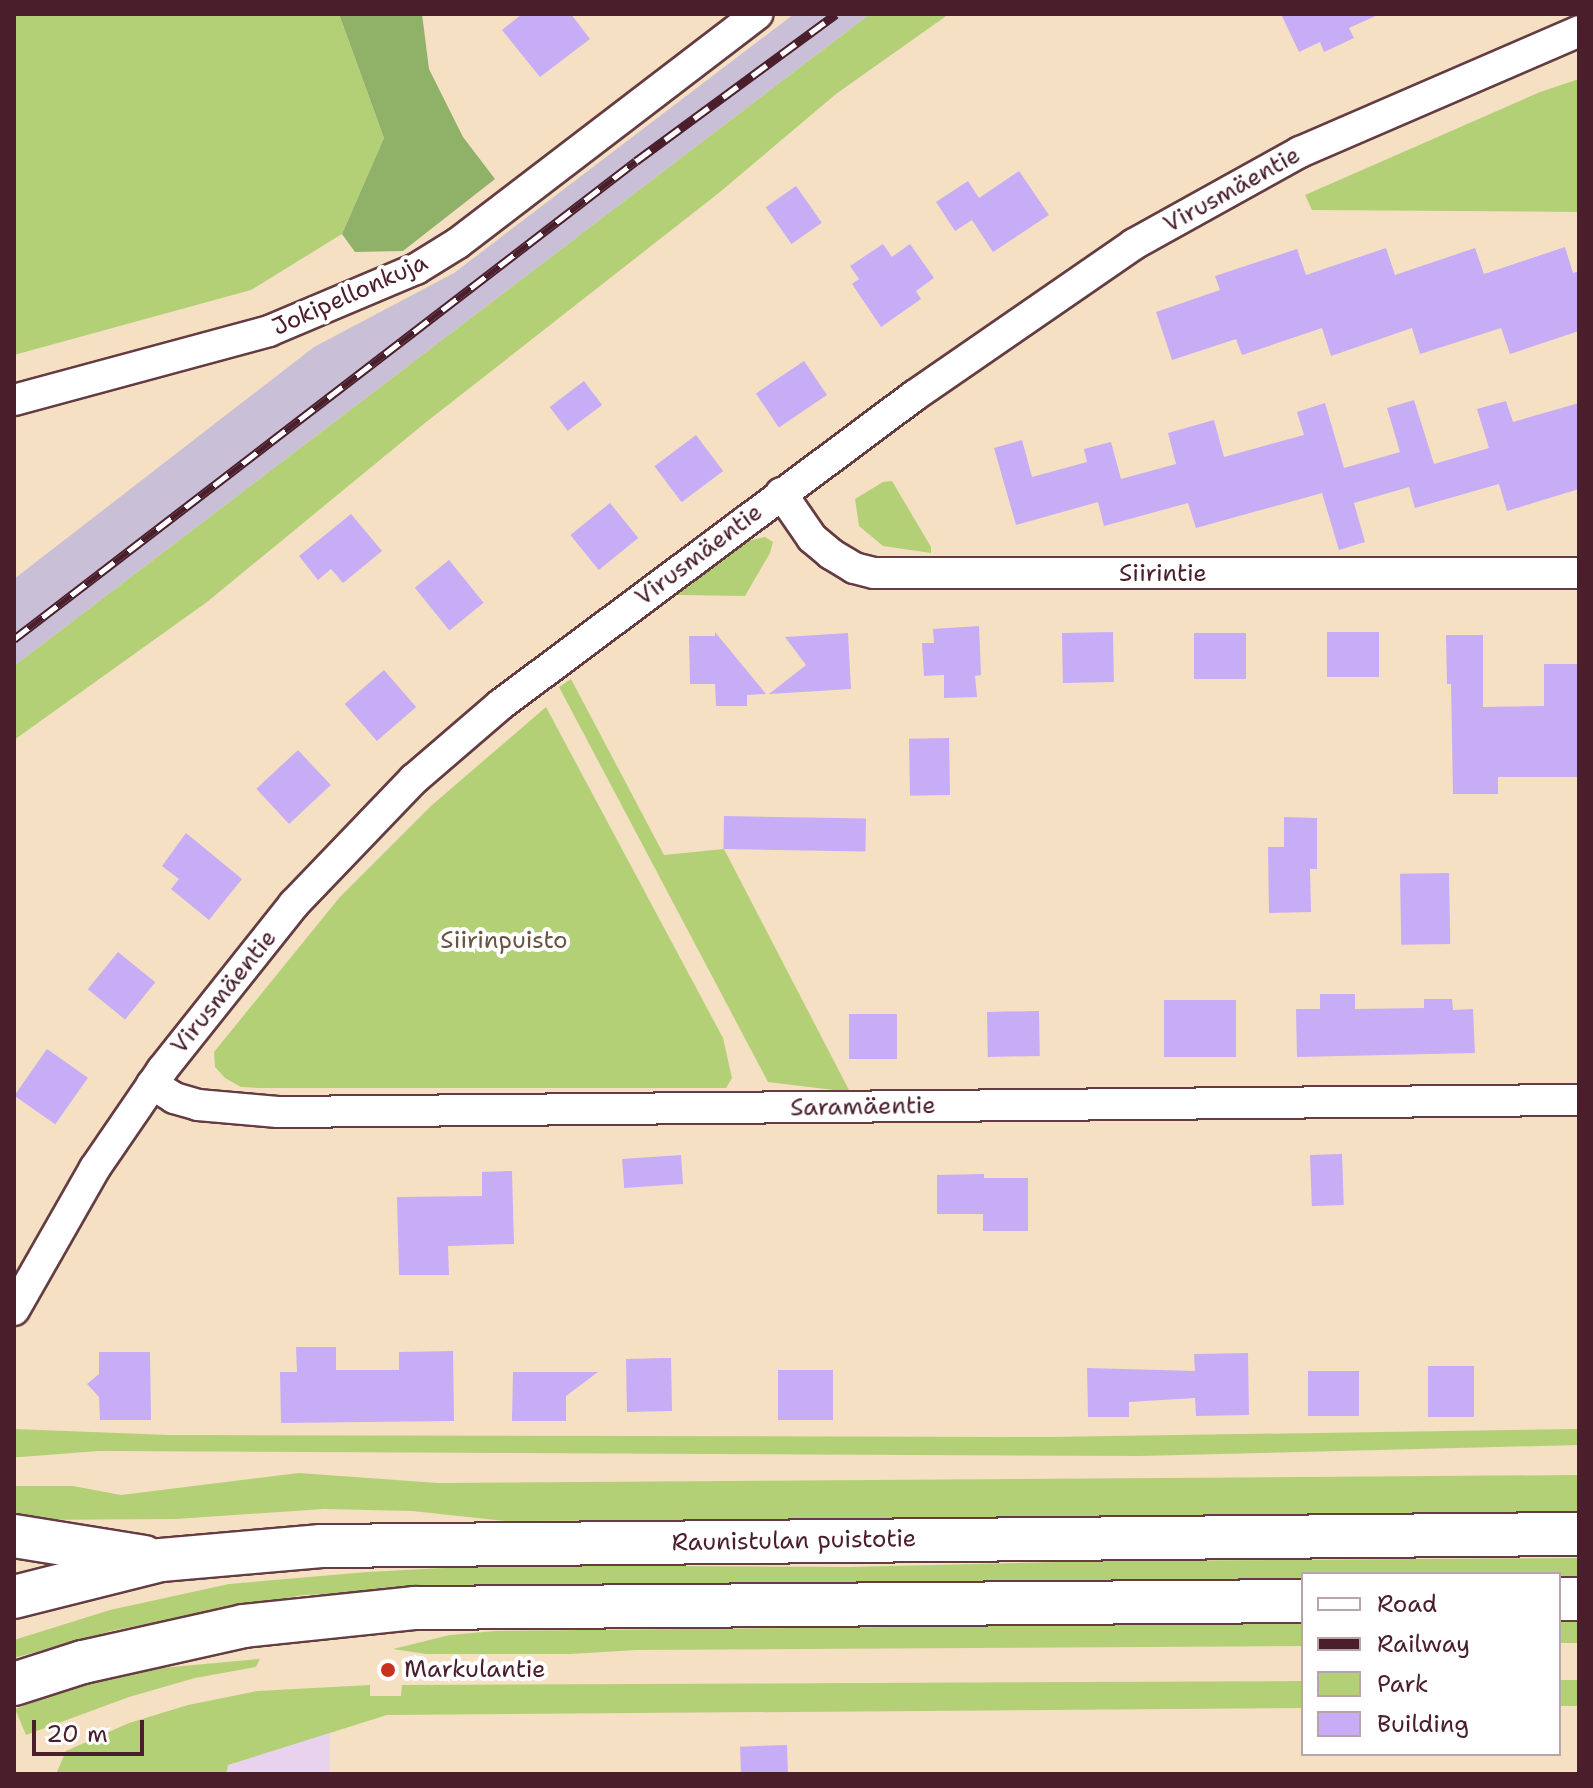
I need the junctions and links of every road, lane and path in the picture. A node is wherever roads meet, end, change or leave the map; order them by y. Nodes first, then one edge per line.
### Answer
1 (757, 14) edge
2 (1579, 31) edge
3 (14, 400) edge
4 (781, 493) junction
5 (1579, 573) edge
6 (152, 1084) junction
7 (1579, 1100) edge
8 (14, 1310) edge
9 (1579, 1534) edge
10 (14, 1536) edge
11 (161, 1560) junction
12 (14, 1597) edge
13 (1301, 1601) edge
14 (14, 1684) edge

1 - 3 street, Jokipellonkuja
2 - 4 street, Virusmäentie
4 - 5 street, Siirintie
4 - 6 street, Virusmäentie
6 - 7 street, Saramäentie
6 - 8 street, Virusmäentie
9 - 11 main road, Raunistulan puistotie
10 - 11 main road
11 - 12 main road, Raunistulan puistotie
13 - 14 main road

